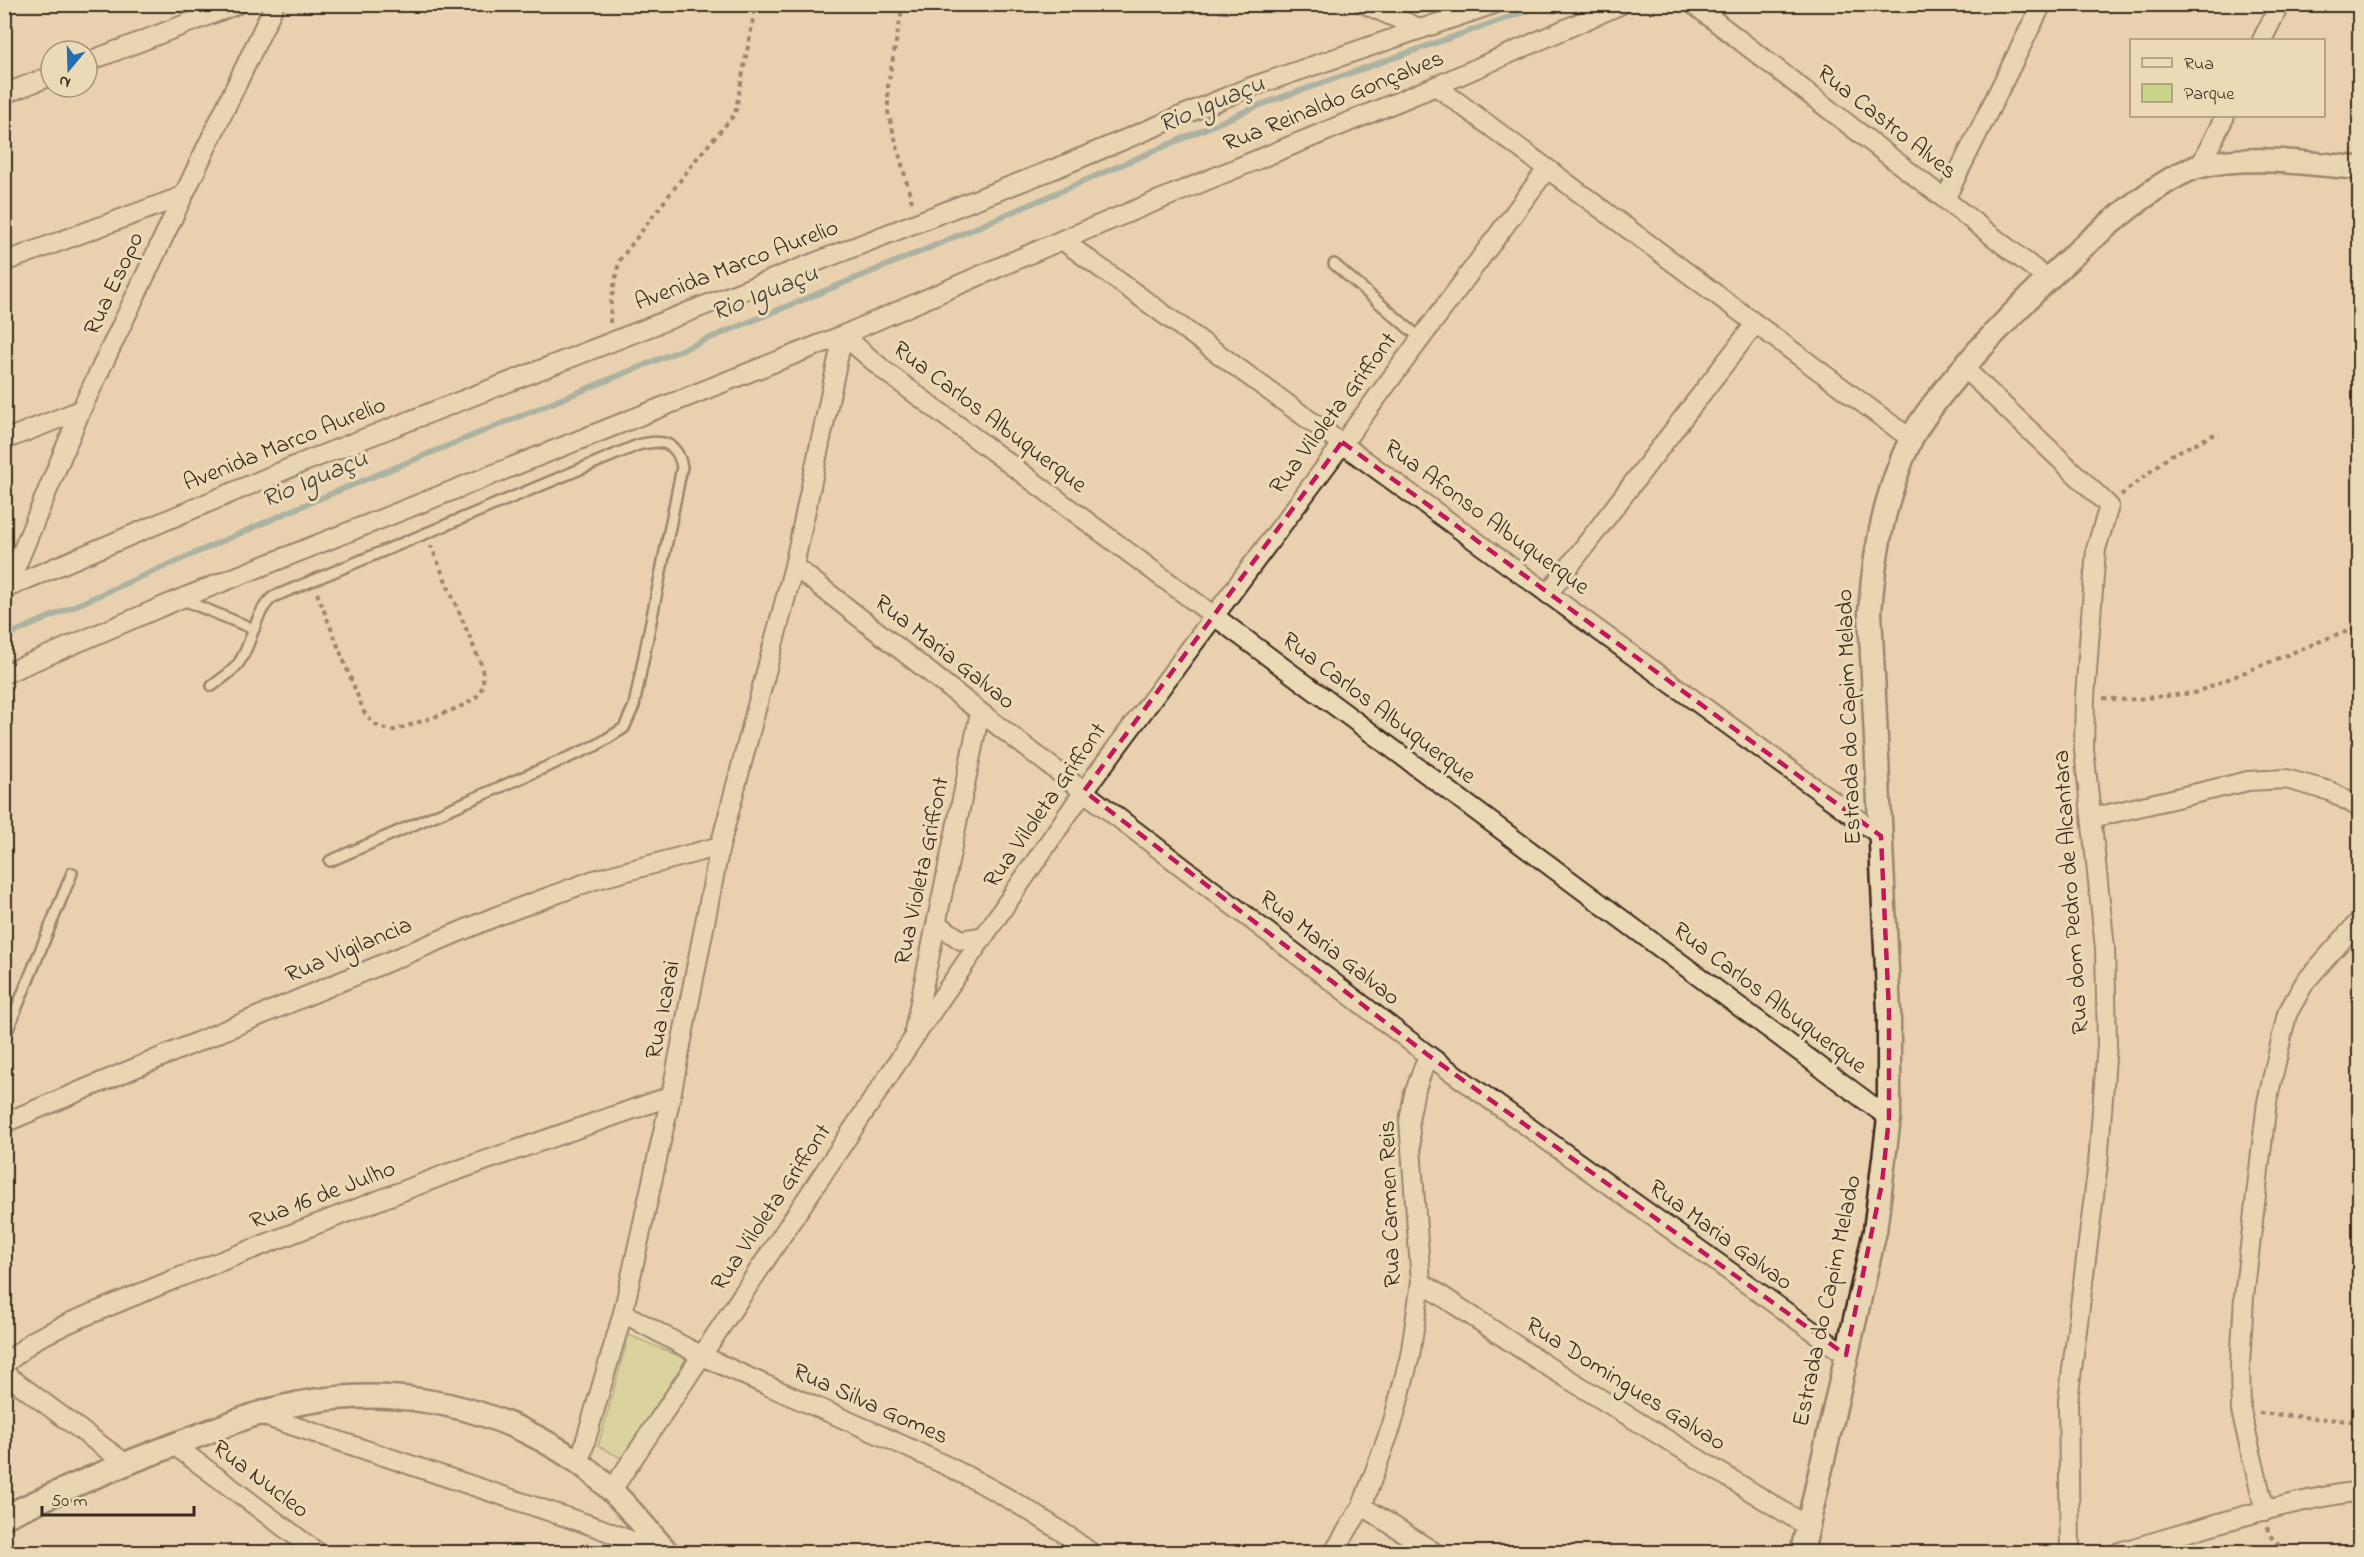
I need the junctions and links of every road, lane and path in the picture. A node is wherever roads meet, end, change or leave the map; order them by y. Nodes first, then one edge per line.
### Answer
1 (238, 4) edge
2 (275, 4) edge
3 (756, 4) edge
4 (903, 4) edge
5 (1364, 4) edge
6 (1494, 4) edge
7 (1622, 4) edge
8 (1693, 4) edge
9 (2042, 4) edge
10 (2280, 4) edge
11 (1421, 29) junction
12 (2262, 39) edge
13 (99, 57) edge
14 (39, 81) edge
15 (1436, 86) junction
16 (4, 94) edge
17 (2224, 117) edge
18 (2200, 166) junction
19 (2360, 168) edge
20 (1547, 169) junction
21 (183, 196) junction
22 (1945, 199) junction
23 (917, 220) junction
24 (1062, 240) junction
25 (4, 262) edge
26 (1334, 264) dead end
27 (2049, 280) junction
28 (1755, 324) junction
29 (843, 335) junction
30 (1420, 338) junction
31 (610, 341) junction
32 (1963, 368) junction
33 (81, 410) junction
34 (2219, 432) dead end
35 (1911, 439) junction
36 (4, 440) edge
37 (1342, 442) junction
38 (2109, 506) junction
39 (426, 533) junction
40 (794, 566) junction
41 (312, 579) junction
42 (6, 589) edge
43 (1548, 594) junction
44 (180, 599) junction
45 (1214, 617) junction
46 (2360, 628) edge
47 (254, 629) junction
48 (4, 674) edge
49 (212, 686) dead end
50 (2085, 697) junction
51 (980, 712) junction
52 (1084, 791) junction
53 (2360, 808) edge
54 (2092, 818) junction
55 (1881, 836) junction
56 (720, 846) junction
57 (330, 861) dead end
58 (72, 873) dead end
59 (2360, 920) edge
60 (937, 924) junction
61 (984, 936) junction
62 (4, 1039) edge
63 (913, 1039) junction
64 (1428, 1055) junction
65 (671, 1096) junction
66 (1889, 1118) junction
67 (4, 1123) edge
68 (1420, 1282) junction
69 (623, 1313) junction
70 (1846, 1355) junction
71 (702, 1356) junction
72 (4, 1365) edge
73 (4, 1373) edge
74 (2241, 1411) junction
75 (258, 1414) junction
76 (2360, 1422) edge
77 (174, 1445) junction
78 (125, 1463) junction
79 (579, 1463) junction
80 (612, 1490) junction
81 (2360, 1491) edge
82 (1362, 1506) junction
83 (2265, 1511) junction
84 (4, 1517) edge
85 (1807, 1526) junction
86 (1081, 1549) edge
87 (317, 1552) edge
88 (660, 1552) edge
89 (667, 1552) edge
90 (1334, 1552) edge
91 (1434, 1552) edge
92 (1802, 1552) edge
93 (2070, 1552) edge
94 (2120, 1552) edge
95 (2297, 1552) edge

1 - 13 street
2 - 21 street, Rua Esopo
3 - 31 path
4 - 23 path
5 - 11 street
6 - 11 street, Avenida Marco Aurelio
7 - 15 street, Rua Reinaldo Gonçalves
8 - 22 street, Rua Castro Alves
9 - 22 street
10 - 12 street
11 - 23 street, Avenida Marco Aurelio
14 - 16 street
15 - 20 street
15 - 24 street, Rua Reinaldo Gonçalves
17 - 18 street
18 - 19 street, Estrada do Capim Melado
18 - 27 street, Estrada do Capim Melado
20 - 28 street
20 - 30 street, Rua Viloleta Griffont
21 - 25 street
21 - 33 street, Rua Esopo
22 - 27 street, Rua Castro Alves
23 - 31 street, Avenida Marco Aurelio
24 - 29 street, Rua Reinaldo Gonçalves
24 - 37 street, Rua Afonso Albuquerque
26 - 30 lane
27 - 32 street, Estrada do Capim Melado
28 - 35 street
28 - 43 street
29 - 40 street, Rua Icarai
29 - 44 street, Rua Reinaldo Gonçalves
29 - 45 street, Rua Carlos Albuquerque
30 - 37 street, Rua Viloleta Griffont
31 - 42 street, Avenida Marco Aurelio
32 - 35 street, Estrada do Capim Melado
32 - 38 street
33 - 36 street
33 - 42 street, Rua Esopo
34 - 38 path
35 - 55 street, Estrada do Capim Melado
37 - 43 street, Rua Afonso Albuquerque
37 - 45 street, Rua Viloleta Griffont
38 - 50 street, Rua dom Pedro de Alcantara
39 - 41 lane
39 - 41 path
39 - 57 lane
40 - 51 street, Rua Maria Galvao
40 - 56 street, Rua Icarai
41 - 47 lane
43 - 55 street, Rua Afonso Albuquerque
44 - 47 lane
44 - 48 street
45 - 52 street, Rua Viloleta Griffont
45 - 66 street, Rua Carlos Albuquerque
46 - 50 path
47 - 49 lane
50 - 54 street, Rua dom Pedro de Alcantara
51 - 52 street, Rua Maria Galvao
51 - 60 street, Rua Violeta Griffont
52 - 61 street, Rua Viloleta Griffont
52 - 64 street, Rua Maria Galvao
53 - 54 street
54 - 93 street, Rua dom Pedro de Alcantara
55 - 66 street, Estrada do Capim Melado
56 - 65 street, Rua Icarai
56 - 67 street, Rua Vigilancia
58 - 62 lane
59 - 74 street
60 - 61 street
60 - 63 street, Rua Violeta Griffont
61 - 63 street, Rua Viloleta Griffont
63 - 71 street, Rua Viloleta Griffont
64 - 68 street, Rua Carmen Reis
64 - 70 street, Rua Maria Galvao
65 - 69 street, Rua Icarai
65 - 72 street, Rua 16 de Julho
66 - 70 street, Estrada do Capim Melado
68 - 82 street, Rua Carmen Reis
68 - 85 street, Rua Domingues Galvao
69 - 71 street, Rua Silva Gomes
69 - 79 street, Rua Icarai
70 - 85 street, Estrada do Capim Melado
71 - 80 street, Rua Viloleta Griffont
71 - 86 street, Rua Silva Gomes
73 - 78 street
74 - 76 path
74 - 83 street
75 - 77 street
75 - 79 street
75 - 88 street
77 - 78 street
77 - 87 street, Rua Nucleo
78 - 84 street
79 - 80 street
80 - 89 street
81 - 83 street
82 - 90 street, Rua Carmen Reis
82 - 91 street
83 - 94 street
83 - 95 path
85 - 92 street, Estrada do Capim Melado

